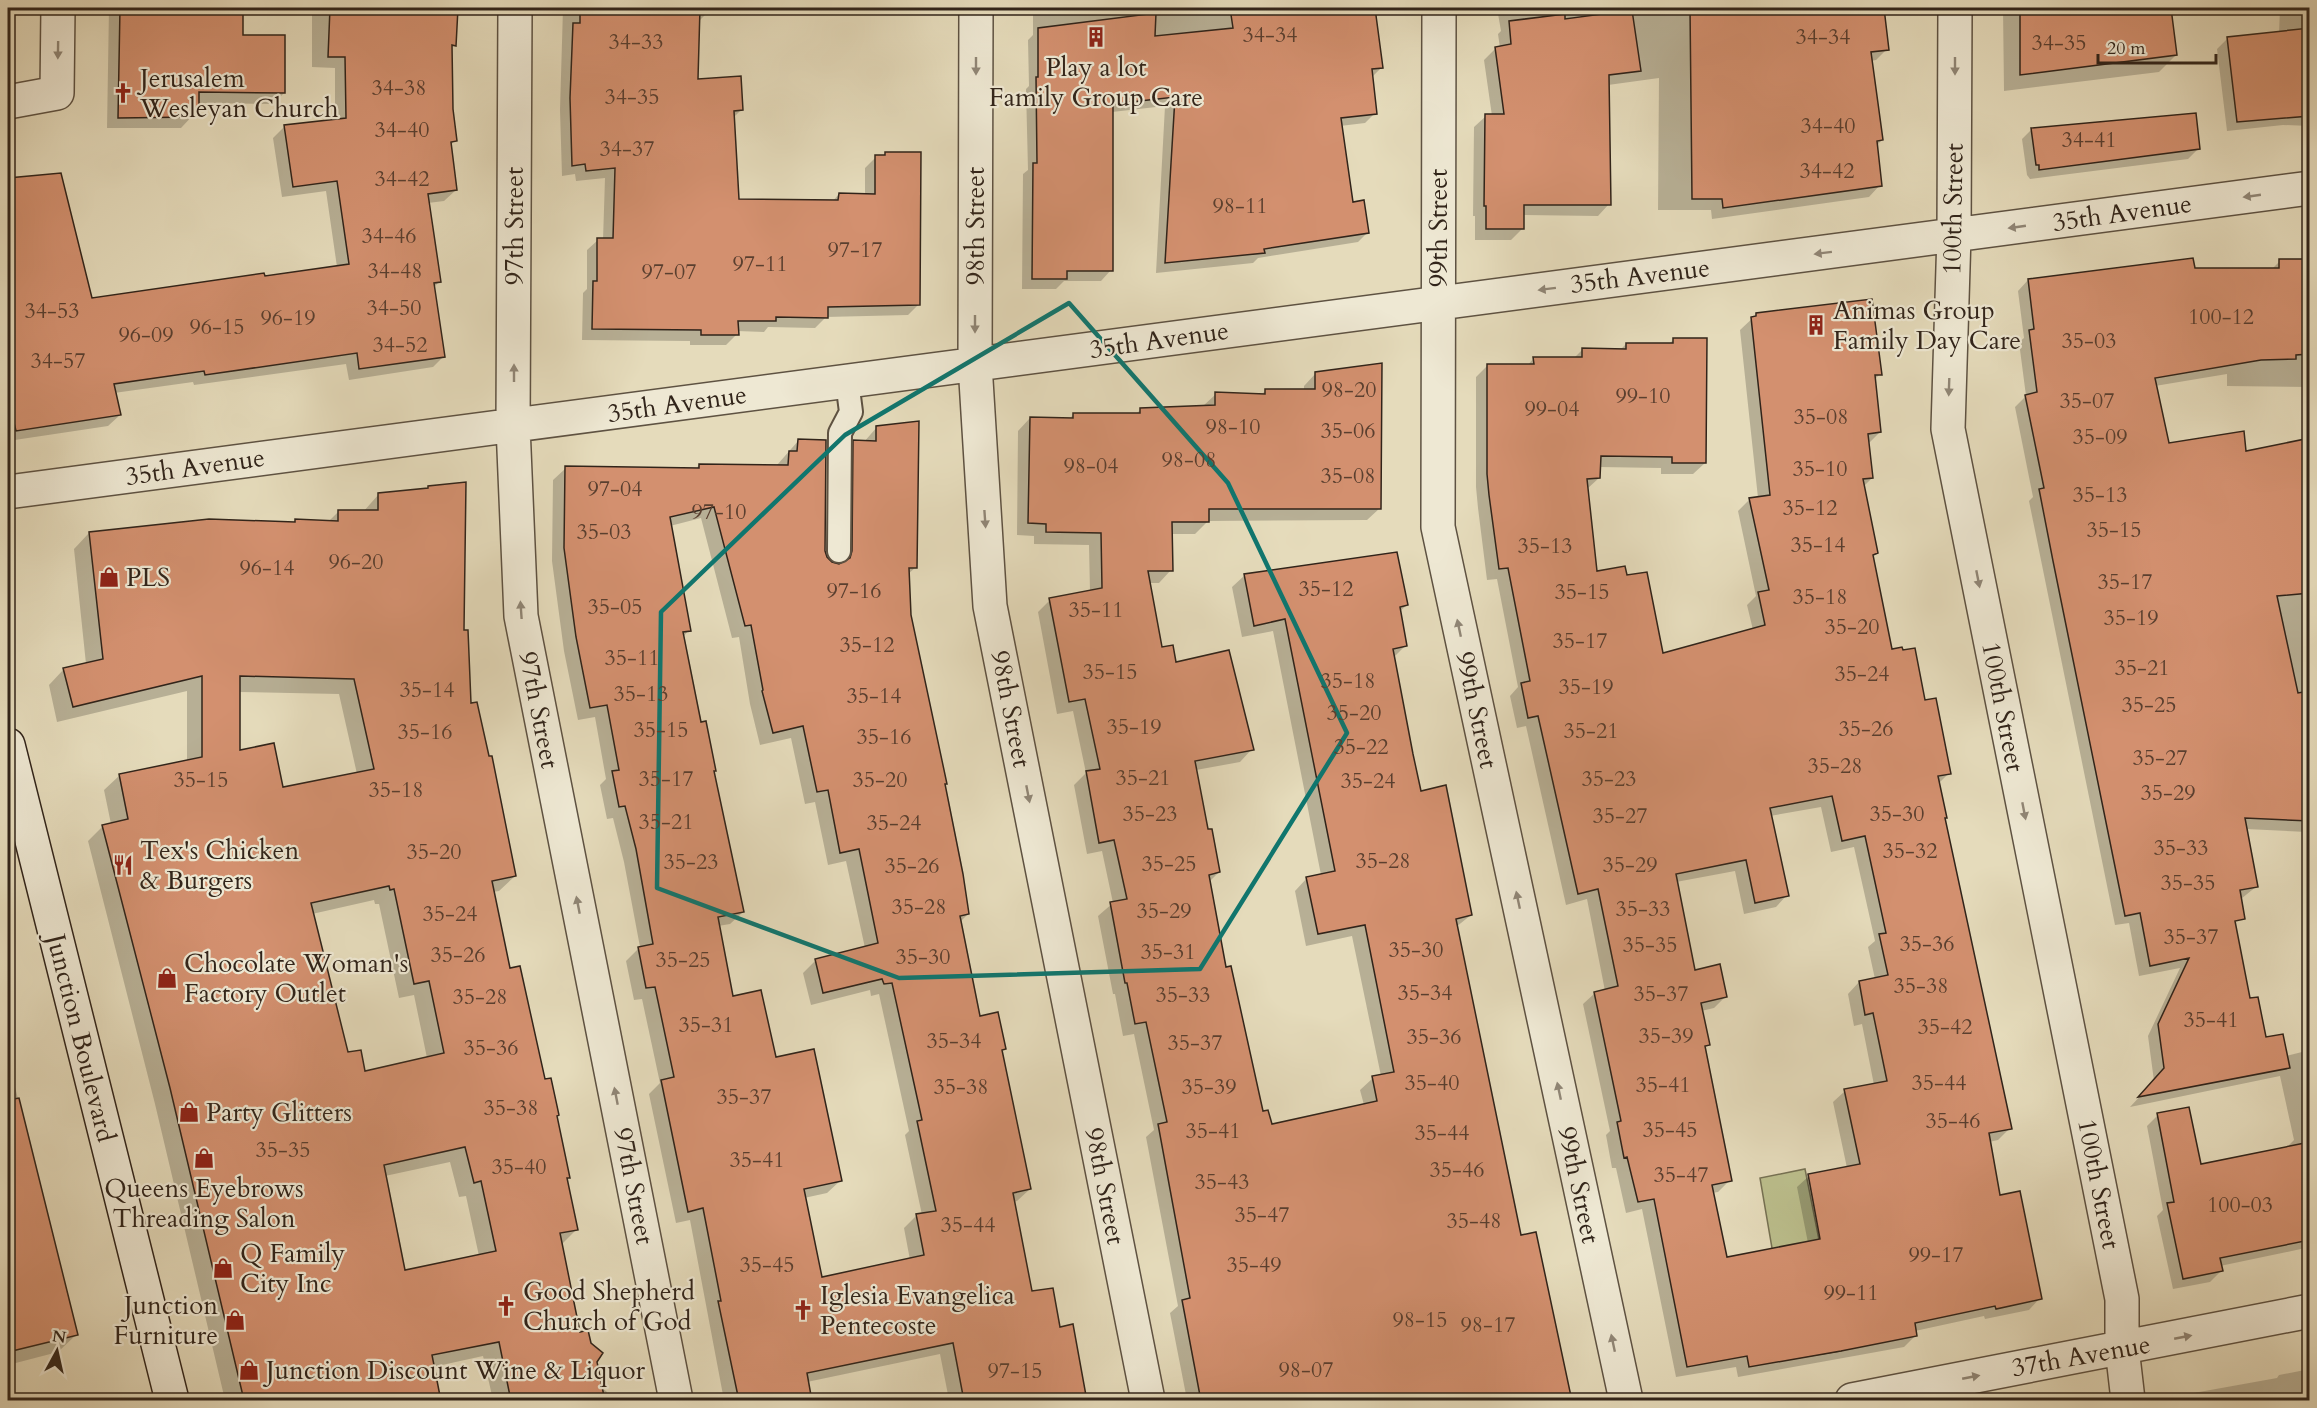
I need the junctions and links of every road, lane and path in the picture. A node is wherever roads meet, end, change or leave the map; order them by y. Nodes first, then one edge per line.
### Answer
1 (58, 8) edge
2 (515, 8) edge
3 (976, 8) edge
4 (1439, 8) edge
5 (1955, 8) edge
6 (8, 102) edge
7 (2310, 188) edge
8 (1954, 235) junction
9 (1438, 303) junction
10 (975, 364) junction
11 (847, 381) junction
12 (513, 426) junction
13 (8, 492) edge
14 (839, 551) dead end
15 (8, 745) edge
16 (2310, 1311) edge
17 (2122, 1348) junction
18 (172, 1401) edge
19 (676, 1401) edge
20 (1148, 1401) edge
21 (1626, 1401) edge
22 (1852, 1401) edge
23 (2128, 1401) edge

1 -> 6 street
12 -> 2 street, 97th Street
3 -> 10 street, 98th Street
4 - 9 street, 99th Street
5 -> 8 street, 100th Street
7 -> 8 street, 35th Avenue
8 -> 9 street, 35th Avenue
8 -> 17 street, 100th Street
9 - 10 street, 35th Avenue
21 -> 9 street, 99th Street
10 - 11 street, 35th Avenue
10 -> 20 street, 98th Street
11 - 12 street, 35th Avenue
11 - 14 lane
12 - 13 street, 35th Avenue
19 -> 12 street, 97th Street
15 - 18 street, Junction Boulevard
17 -> 16 street, 37th Avenue
22 -> 17 street, 37th Avenue
17 - 23 street, 100th Street

